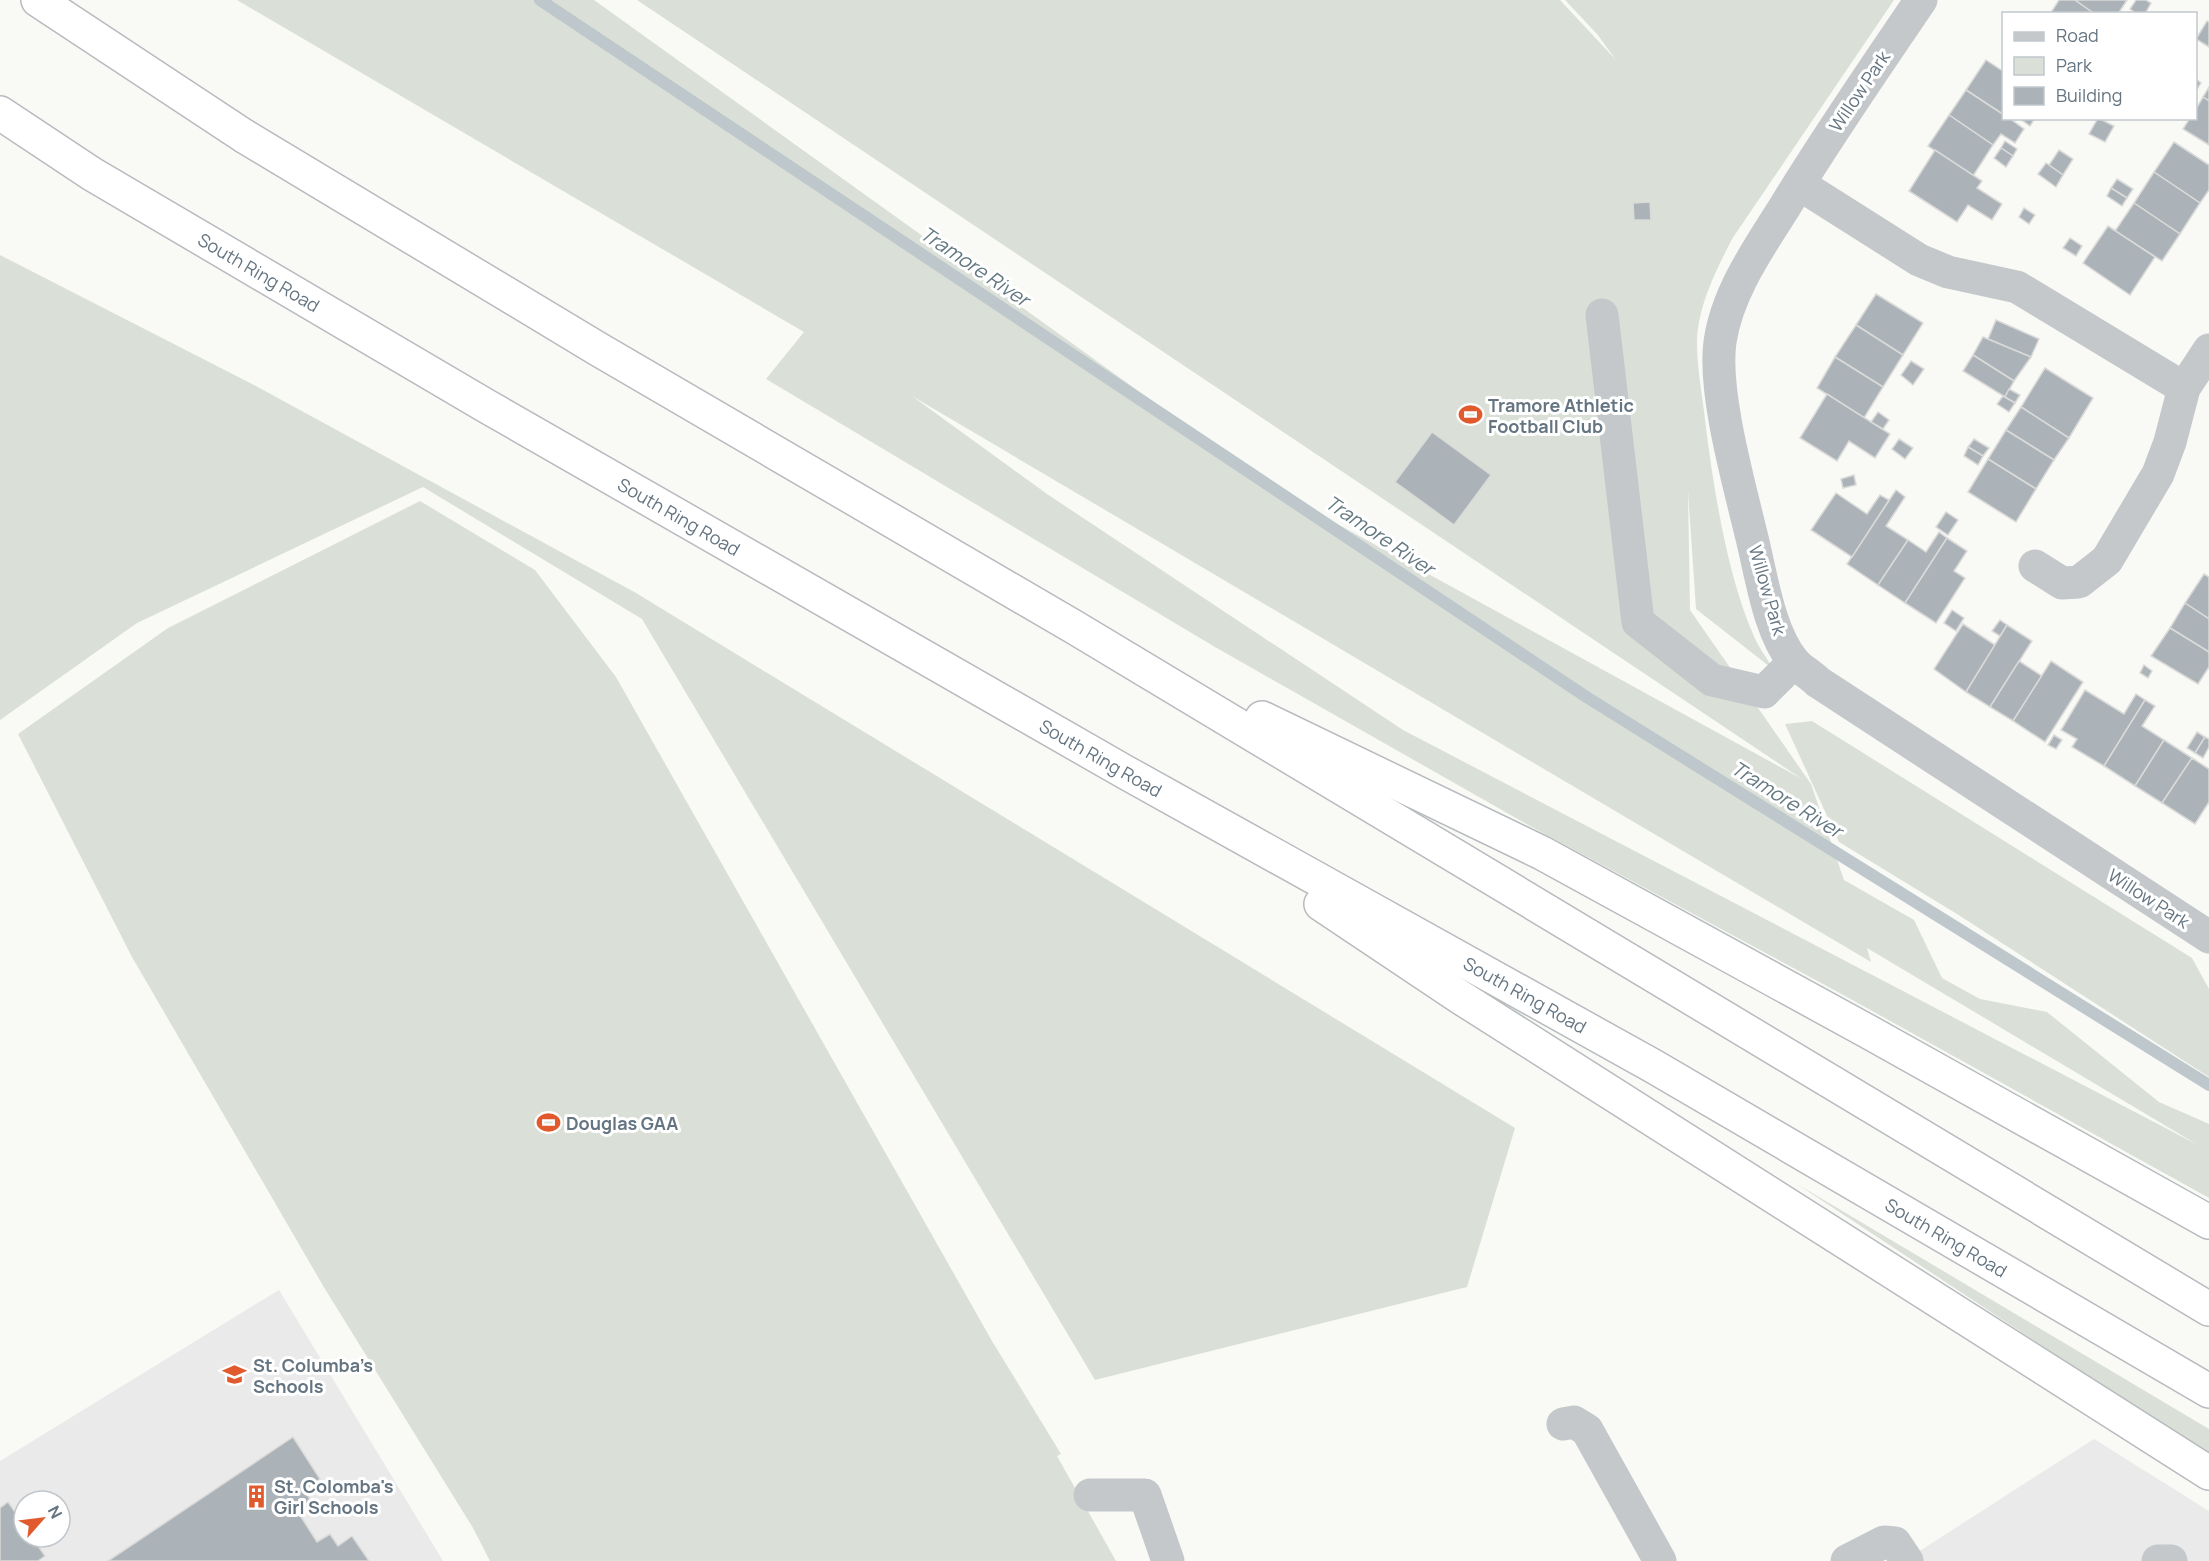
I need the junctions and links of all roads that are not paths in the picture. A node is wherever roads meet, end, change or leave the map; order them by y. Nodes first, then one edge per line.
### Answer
1 (38, 0) edge
2 (1921, 0) edge
3 (0, 113) edge
4 (1799, 184) junction
5 (1602, 315) dead end
6 (2209, 350) edge
7 (2184, 388) junction
8 (2034, 566) dead end
9 (1074, 627) junction
10 (1794, 662) junction
11 (1125, 772) junction
12 (2209, 937) edge
13 (2209, 1222) edge
14 (2209, 1309) edge
15 (2209, 1391) edge
16 (1563, 1424) dead end
17 (2209, 1473) edge
18 (1090, 1495) dead end
19 (1168, 1561) edge
20 (1660, 1561) edge
21 (1847, 1561) edge
22 (1907, 1561) edge
23 (2158, 1561) edge
24 (2171, 1561) edge

1 - 9 highway
2 - 4 street, Willow Park
3 - 11 highway, South Ring Road
4 - 7 street
4 - 10 street, Willow Park
5 - 10 street
6 - 7 street
7 - 8 street
9 - 13 highway
9 - 14 highway
10 - 12 street, Willow Park
11 - 15 highway, South Ring Road
11 - 17 highway
16 - 20 street
18 - 19 street
21 - 22 street
23 - 24 street

